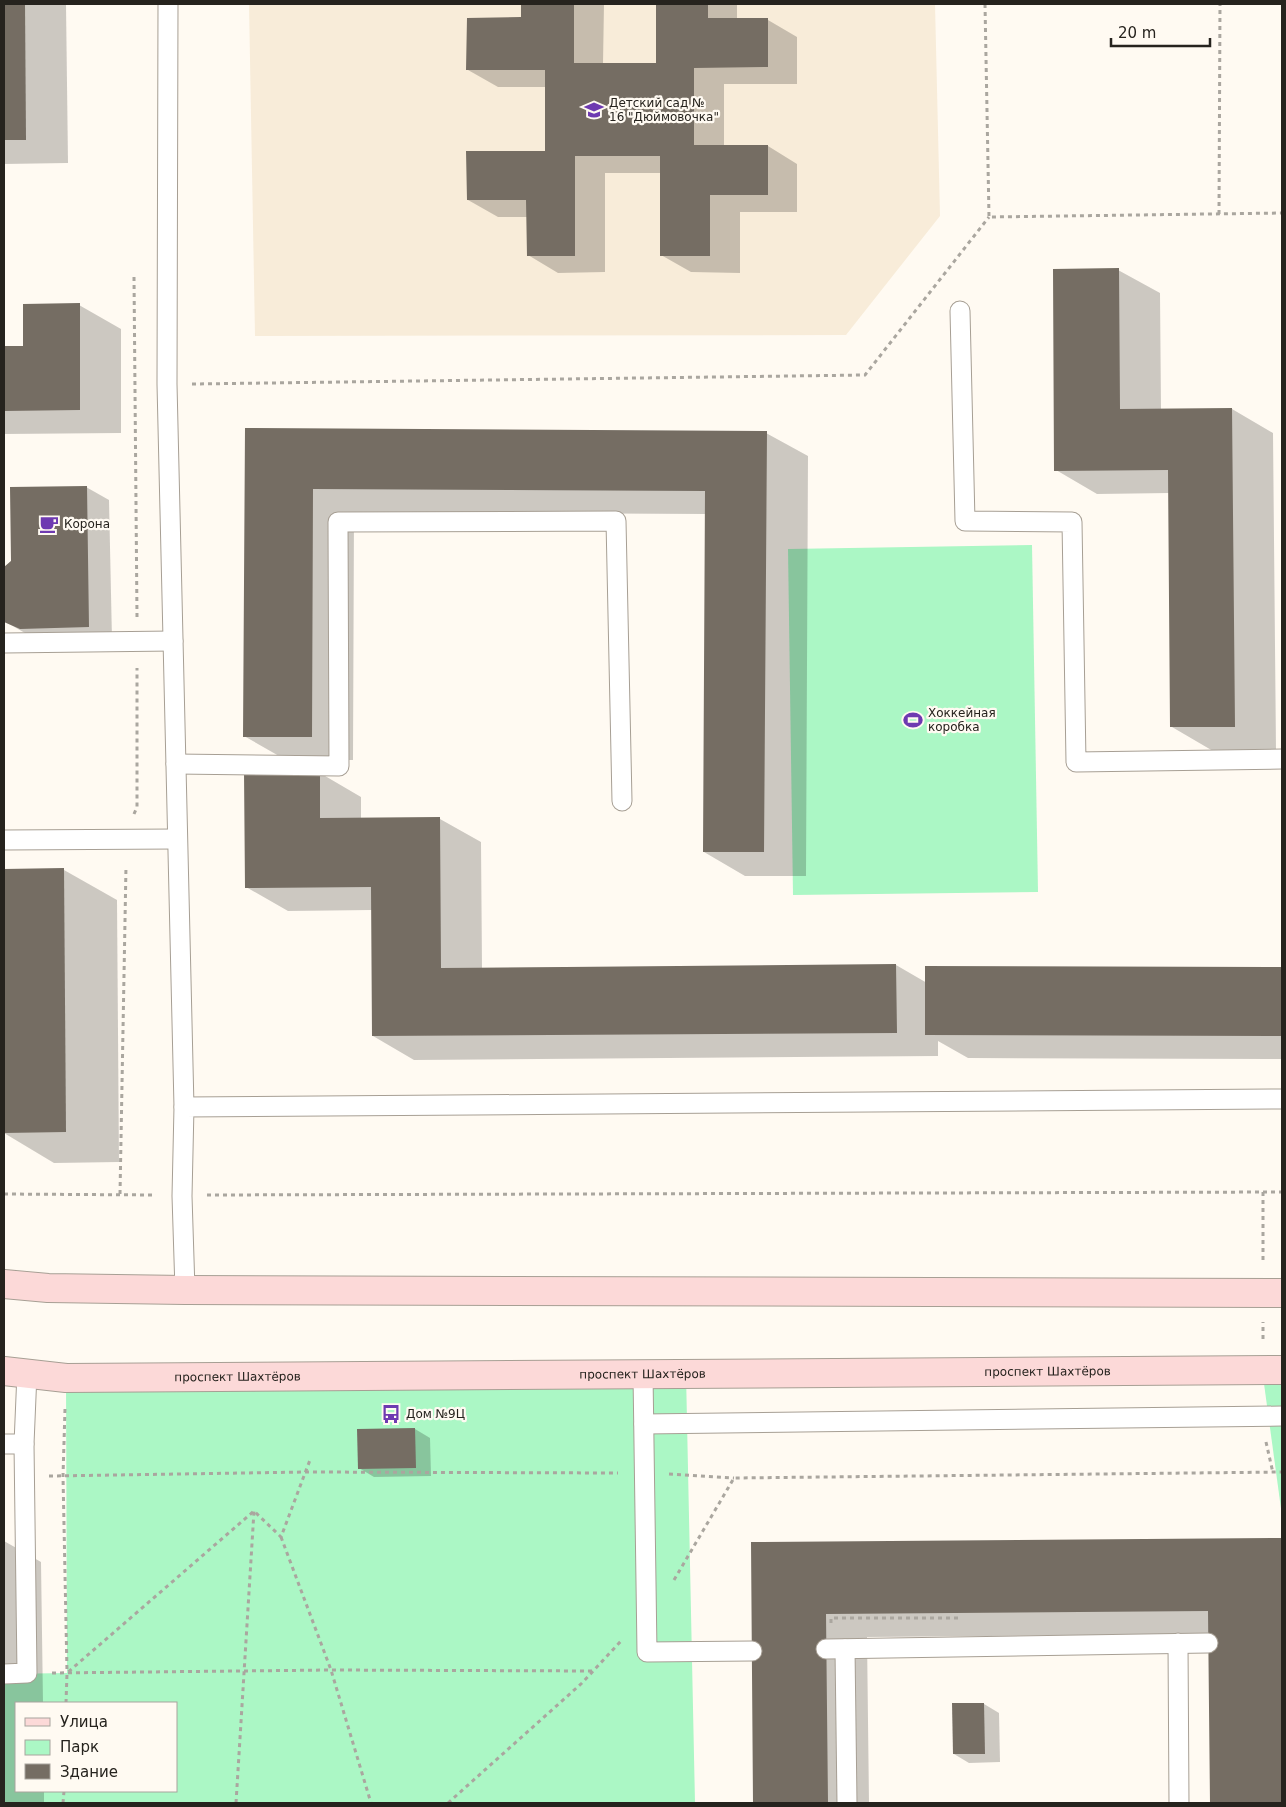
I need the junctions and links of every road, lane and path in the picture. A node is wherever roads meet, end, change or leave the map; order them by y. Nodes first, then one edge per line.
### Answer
1 (168, 4) edge
2 (985, 4) edge
3 (1220, 4) edge
4 (1282, 213) edge
5 (1219, 214) junction
6 (989, 217) junction
7 (134, 277) dead end
8 (960, 311) dead end
9 (134, 384) junction
10 (167, 384) junction
11 (173, 641) junction
12 (138, 642) junction
13 (4, 644) edge
14 (1282, 759) edge
15 (176, 764) junction
16 (622, 801) dead end
17 (133, 816) dead end
18 (4, 840) edge
19 (178, 840) junction
20 (126, 862) dead end
21 (1282, 1099) edge
22 (184, 1107) junction
23 (1263, 1192) junction
24 (1282, 1192) edge
25 (4, 1194) edge
26 (120, 1194) junction
27 (182, 1196) junction
28 (4, 1284) edge
29 (185, 1290) junction
30 (1273, 1293) edge
31 (1272, 1369) edge
32 (15, 1372) edge
33 (643, 1374) junction
34 (66, 1378) junction
35 (1282, 1416) edge
36 (1260, 1417) junction
37 (644, 1424) junction
38 (4, 1444) edge
39 (24, 1444) junction
40 (310, 1460) dead end
41 (306, 1472) junction
42 (645, 1472) junction
43 (1282, 1472) edge
44 (1273, 1473) junction
45 (43, 1476) dead end
46 (63, 1476) junction
47 (734, 1478) junction
48 (254, 1511) junction
49 (281, 1537) junction
50 (647, 1613) junction
51 (1178, 1643) junction
52 (1208, 1643) dead end
53 (826, 1649) dead end
54 (845, 1649) junction
55 (752, 1651) dead end
56 (244, 1670) junction
57 (331, 1670) junction
58 (593, 1671) junction
59 (27, 1673) junction
60 (67, 1673) junction
61 (4, 1674) edge
62 (66, 1702) edge
63 (236, 1803) edge
64 (371, 1803) edge
65 (448, 1803) edge
66 (848, 1803) edge
67 (1179, 1803) edge

1 - 10 lane
2 - 6 path
3 - 5 path
4 - 5 path
5 - 6 path
6 - 10 path
7 - 9 path
8 - 14 lane
9 - 10 path
9 - 12 path
10 - 11 lane
11 - 12 lane
11 - 15 lane
12 - 13 lane
12 - 17 path
15 - 16 lane
15 - 19 lane
18 - 19 lane
19 - 22 lane
20 - 26 path
21 - 22 lane
22 - 27 lane
23 - 24 path
23 - 27 path
23 - 30 path
25 - 26 path
26 - 27 path
27 - 29 lane
28 - 29 main road
29 - 30 main road
30 - 31 path
31 - 33 main road, проспект Шахтёров
32 - 34 main road, проспект Шахтёров
32 - 39 lane
33 - 34 main road, проспект Шахтёров
33 - 37 lane
34 - 46 path
35 - 36 lane
36 - 37 lane
36 - 44 path
37 - 42 lane
38 - 39 lane
39 - 59 lane
40 - 41 path
41 - 42 path
41 - 46 path
41 - 49 path
42 - 47 path
42 - 50 lane
43 - 44 path
44 - 47 path
45 - 46 path
46 - 60 path
47 - 50 path
48 - 49 path
48 - 56 path
48 - 60 path
49 - 57 path
50 - 55 lane
50 - 58 path
51 - 52 lane
51 - 54 lane
51 - 67 lane
53 - 54 lane
54 - 66 lane
56 - 57 path
56 - 60 path
56 - 63 path
57 - 58 path
57 - 64 path
58 - 65 path
59 - 60 path
59 - 61 lane
60 - 62 path

